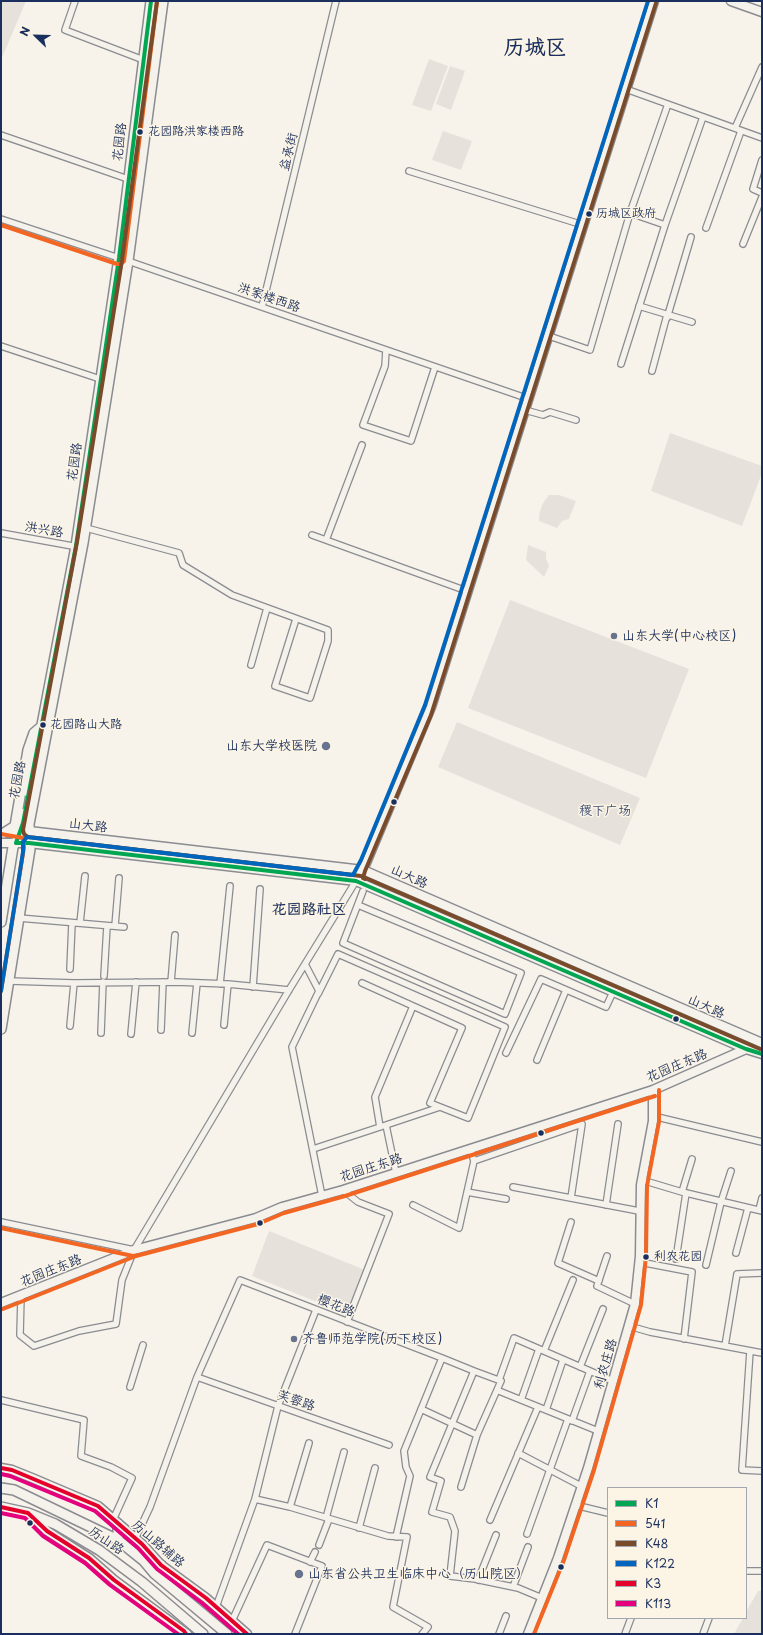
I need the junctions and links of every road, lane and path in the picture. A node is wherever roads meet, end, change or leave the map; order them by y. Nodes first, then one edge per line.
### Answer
1 (75, 1) edge
2 (151, 1) edge
3 (162, 1) edge
4 (336, 1) edge
5 (650, 1) edge
6 (654, 1) edge
7 (731, 1) edge
8 (741, 3) edge
9 (762, 12) edge
10 (144, 60) junction
11 (154, 64) junction
12 (762, 67) edge
13 (625, 88) junction
14 (668, 104) junction
15 (703, 117) junction
16 (735, 128) junction
17 (741, 131) junction
18 (1, 135) edge
19 (762, 138) edge
20 (762, 160) edge
21 (410, 171) dead end
22 (128, 179) junction
23 (762, 193) edge
24 (762, 197) edge
25 (630, 213) junction
26 (1, 219) edge
27 (582, 225) junction
28 (665, 225) junction
29 (706, 228) dead end
30 (691, 238) dead end
31 (743, 244) dead end
32 (119, 258) junction
33 (128, 261) junction
34 (639, 306) junction
35 (262, 307) junction
36 (667, 316) junction
37 (692, 322) dead end
38 (549, 336) junction
39 (1, 346) edge
40 (386, 350) junction
41 (621, 364) dead end
42 (435, 367) junction
43 (652, 371) dead end
44 (105, 381) junction
45 (527, 399) junction
46 (525, 410) junction
47 (576, 420) dead end
48 (362, 445) dead end
49 (86, 528) junction
50 (1, 533) edge
51 (312, 535) dead end
52 (326, 540) junction
53 (79, 547) junction
54 (464, 590) junction
55 (267, 608) junction
56 (296, 619) junction
57 (251, 665) dead end
58 (42, 726) junction
59 (4, 831) edge
60 (25, 831) junction
61 (1, 843) edge
62 (16, 843) junction
63 (29, 843) junction
64 (361, 870) junction
65 (85, 876) dead end
66 (119, 878) dead end
67 (356, 881) junction
68 (230, 886) dead end
69 (260, 889) dead end
70 (363, 891) dead end
71 (358, 905) junction
72 (19, 918) junction
73 (1, 922) edge
74 (72, 923) junction
75 (80, 923) junction
76 (107, 926) junction
77 (115, 926) junction
78 (124, 927) dead end
79 (175, 935) dead end
80 (305, 964) junction
81 (70, 969) dead end
82 (104, 979) junction
83 (9, 980) junction
84 (136, 982) junction
85 (163, 982) junction
86 (171, 982) junction
87 (74, 983) junction
88 (197, 983) junction
89 (362, 983) dead end
90 (220, 984) junction
91 (228, 984) junction
92 (253, 987) junction
93 (289, 990) junction
94 (566, 990) junction
95 (319, 991) junction
96 (613, 992) junction
97 (413, 1006) junction
98 (224, 1025) dead end
99 (70, 1026) dead end
100 (1, 1029) edge
101 (162, 1030) dead end
102 (101, 1033) dead end
103 (192, 1033) dead end
104 (131, 1034) dead end
105 (762, 1043) edge
106 (746, 1049) junction
107 (506, 1053) dead end
108 (762, 1054) edge
109 (537, 1060) dead end
110 (653, 1090) junction
111 (440, 1107) junction
112 (653, 1116) junction
113 (618, 1124) dead end
114 (383, 1126) junction
115 (762, 1142) edge
116 (313, 1149) junction
117 (470, 1149) junction
118 (692, 1160) dead end
119 (474, 1161) junction
120 (731, 1172) dead end
121 (396, 1173) junction
122 (642, 1180) junction
123 (513, 1187) dead end
124 (343, 1190) junction
125 (467, 1192) junction
126 (684, 1193) junction
127 (322, 1196) junction
128 (571, 1198) junction
129 (762, 1198) edge
130 (506, 1199) dead end
131 (721, 1202) junction
132 (413, 1205) dead end
133 (606, 1205) junction
134 (748, 1208) junction
135 (639, 1211) dead end
136 (760, 1211) edge
137 (1, 1222) edge
138 (571, 1222) dead end
139 (134, 1250) junction
140 (736, 1253) dead end
141 (608, 1256) dead end
142 (676, 1259) dead end
143 (640, 1262) junction
144 (706, 1264) dead end
145 (762, 1273) edge
146 (573, 1280) dead end
147 (598, 1281) junction
148 (21, 1296) junction
149 (1, 1303) edge
150 (635, 1304) junction
151 (603, 1309) dead end
152 (316, 1310) junction
153 (347, 1322) junction
154 (629, 1326) junction
155 (684, 1338) junction
156 (143, 1345) dead end
157 (725, 1346) junction
158 (542, 1350) junction
159 (750, 1350) junction
160 (762, 1353) edge
161 (442, 1358) junction
162 (564, 1360) junction
163 (580, 1367) junction
164 (474, 1371) junction
165 (590, 1371) junction
166 (197, 1377) junction
167 (499, 1380) junction
168 (613, 1381) junction
169 (130, 1387) dead end
170 (499, 1391) dead end
171 (1, 1400) edge
172 (520, 1400) junction
173 (278, 1406) junction
174 (538, 1407) junction
175 (421, 1409) junction
176 (546, 1410) junction
177 (570, 1420) junction
178 (452, 1423) junction
179 (598, 1431) junction
180 (477, 1435) junction
181 (309, 1443) dead end
182 (389, 1445) dead end
183 (344, 1452) dead end
184 (518, 1453) junction
185 (1, 1468) edge
186 (375, 1468) dead end
187 (550, 1470) junction
188 (762, 1471) edge
189 (582, 1486) junction
190 (461, 1487) dead end
191 (1, 1488) edge
192 (254, 1499) junction
193 (575, 1505) junction
194 (1, 1507) edge
195 (290, 1507) junction
196 (28, 1513) junction
197 (607, 1513) edge
198 (327, 1518) junction
199 (490, 1520) dead end
200 (116, 1522) junction
201 (360, 1528) junction
202 (527, 1534) dead end
203 (496, 1535) dead end
204 (396, 1537) junction
205 (135, 1539) junction
206 (118, 1540) junction
207 (319, 1545) dead end
208 (528, 1547) dead end
209 (315, 1552) dead end
210 (144, 1561) junction
211 (310, 1562) junction
212 (161, 1565) junction
213 (747, 1571) edge
214 (762, 1571) edge
215 (478, 1580) junction
216 (513, 1587) junction
217 (542, 1598) junction
218 (216, 1607) junction
219 (506, 1616) dead end
220 (632, 1619) edge
221 (709, 1619) edge
222 (232, 1621) junction
223 (187, 1634) edge
224 (203, 1634) edge
225 (227, 1634) edge
226 (247, 1634) edge
227 (295, 1634) edge
228 (422, 1634) edge
229 (499, 1634) edge
230 (528, 1634) edge
231 (625, 1634) edge
232 (703, 1634) edge

1 - 10 street
2 - 10 main road, 花园路
3 - 11 main road, 花园路
4 - 35 street, 益承街
5 - 13 main road
6 - 13 main road
7 - 8 main road
8 - 9 main road
10 - 11 street
10 - 22 main road, 花园路
11 - 33 main road, 花园路
12 - 16 street
13 - 14 street
13 - 27 main road
14 - 15 street
14 - 25 street
15 - 16 street
15 - 28 street
16 - 17 street
17 - 19 street
17 - 29 street
18 - 22 street
20 - 23 street
21 - 27 street
22 - 32 main road, 花园路
24 - 31 street
25 - 28 street
25 - 38 street
26 - 32 street, 洪家楼西路
27 - 38 main road
27 - 45 main road
28 - 34 street
30 - 36 street
32 - 33 street, 洪家楼西路
32 - 44 main road, 花园路
33 - 35 street, 洪家楼西路
33 - 44 main road, 花园路
34 - 36 street
34 - 41 street
35 - 40 street, 洪家楼西路
36 - 37 street
36 - 43 street
38 - 45 main road
39 - 44 street
40 - 42 street, 洪家楼西路
40 - 42 street
42 - 45 street, 洪家楼西路
44 - 49 main road, 花园路
44 - 53 main road, 花园路
45 - 46 main road
45 - 54 main road
46 - 47 street
46 - 64 main road
48 - 52 street
49 - 53 main road, 花园路
49 - 55 street
50 - 53 street, 洪兴路
51 - 52 street
52 - 54 street
53 - 58 main road, 花园路
53 - 60 main road, 花园路
54 - 64 main road
55 - 56 street
55 - 57 street
56 - 56 street
58 - 59 main road
58 - 60 main road, 花园路
59 - 60 main road, 山大路
60 - 62 main road, 花园路
60 - 63 main road, 花园路
60 - 64 main road, 山大路
61 - 62 main road, 山大路
62 - 63 main road, 山大路
62 - 73 main road, 花园路
63 - 67 main road, 山大路
63 - 72 main road, 花园路
64 - 67 main road
64 - 105 main road, 山大路
65 - 75 street
66 - 77 street
67 - 80 street
67 - 96 main road, 山大路
68 - 90 street
69 - 92 street
70 - 71 street
71 - 71 street
72 - 74 street
72 - 83 main road, 花园路
74 - 75 street
74 - 81 street
75 - 76 street
76 - 77 street
76 - 82 street
77 - 78 street
79 - 86 street
80 - 93 street
80 - 95 street
82 - 84 street
82 - 87 street
82 - 102 street
83 - 87 street
83 - 100 main road, 花园路
84 - 85 street
84 - 104 street
85 - 86 street
85 - 101 street
86 - 88 street
87 - 99 street
88 - 90 street
88 - 103 street
89 - 97 street
90 - 91 street
91 - 92 street
91 - 98 street
92 - 93 street
93 - 139 street
94 - 96 street
94 - 107 street
94 - 109 street
95 - 111 street
95 - 116 street
96 - 106 main road, 山大路
97 - 111 street
97 - 114 street
106 - 108 main road, 山大路
106 - 110 main road, 花园庄东路
110 - 112 main road, 利农庄路
110 - 117 main road, 花园庄东路
111 - 114 street
112 - 115 street
112 - 122 main road, 利农庄路
113 - 133 street
114 - 116 street
114 - 121 street
116 - 127 street
117 - 119 street
117 - 121 main road, 花园庄东路
118 - 126 street
119 - 125 street
119 - 128 street
120 - 131 street
121 - 124 main road, 花园庄东路
122 - 126 street
122 - 143 main road, 利农庄路
123 - 128 street
124 - 127 main road, 花园庄东路
124 - 153 street
125 - 130 street
125 - 132 street
126 - 131 street
126 - 142 street
127 - 139 main road, 花园庄东路
128 - 133 street
129 - 136 street
131 - 134 street
131 - 144 street
133 - 135 street
134 - 136 street
134 - 140 street
137 - 139 street
138 - 147 street
139 - 148 main road, 花园庄东路
139 - 148 street
141 - 147 street
143 - 150 main road, 利农庄路
143 - 155 street
145 - 157 street
146 - 158 street
147 - 150 street
148 - 149 main road, 花园庄东路
150 - 154 main road, 利农庄路
151 - 163 street
152 - 153 street, 樱花路
152 - 166 street, 樱花路
152 - 173 street
153 - 161 street, 樱花路
154 - 155 street
154 - 168 main road, 利农庄路
155 - 157 street
156 - 169 street
157 - 159 street
158 - 162 street
158 - 167 street
158 - 172 street
159 - 160 street
159 - 188 street
161 - 164 street, 樱花路
161 - 175 street
162 - 163 street
162 - 176 street
163 - 165 street
164 - 167 street, 樱花路
164 - 178 street
165 - 168 street
165 - 177 street
166 - 173 street, 芙蓉路
166 - 205 street
167 - 180 street
168 - 179 main road, 利农庄路
170 - 172 street
171 - 200 street
172 - 174 street
173 - 182 street, 芙蓉路
173 - 192 street
174 - 176 street
174 - 184 street
175 - 178 street
175 - 204 street
176 - 177 street
177 - 179 street
177 - 187 street
178 - 180 street
178 - 215 street
179 - 189 main road, 利农庄路
180 - 190 street
181 - 195 street
183 - 198 street
184 - 187 street
184 - 199 street
185 - 200 main road, 历山路辅路
186 - 201 street
187 - 189 street
187 - 202 street
189 - 193 main road, 利农庄路
191 - 206 main road, 历山路
192 - 195 street
192 - 218 street
193 - 197 street
193 - 217 main road, 利农庄路
194 - 196 main road, 历山路
195 - 198 street
196 - 223 main road
196 - 224 main road, 历山路
198 - 201 street
198 - 207 street
200 - 205 main road, 历山路辅路
200 - 206 main road
201 - 204 street
203 - 215 street
204 - 228 street
205 - 212 main road, 历山路辅路
206 - 210 main road, 历山路
208 - 216 street
209 - 211 street
210 - 212 main road
210 - 225 main road, 历山路
211 - 222 street
211 - 227 street
212 - 218 main road, 历山路辅路
213 - 214 street
215 - 216 street
216 - 217 street
217 - 230 main road, 利农庄路
218 - 222 main road, 历山路辅路
219 - 229 street
220 - 231 street
221 - 232 street
222 - 226 main road, 历山路辅路

